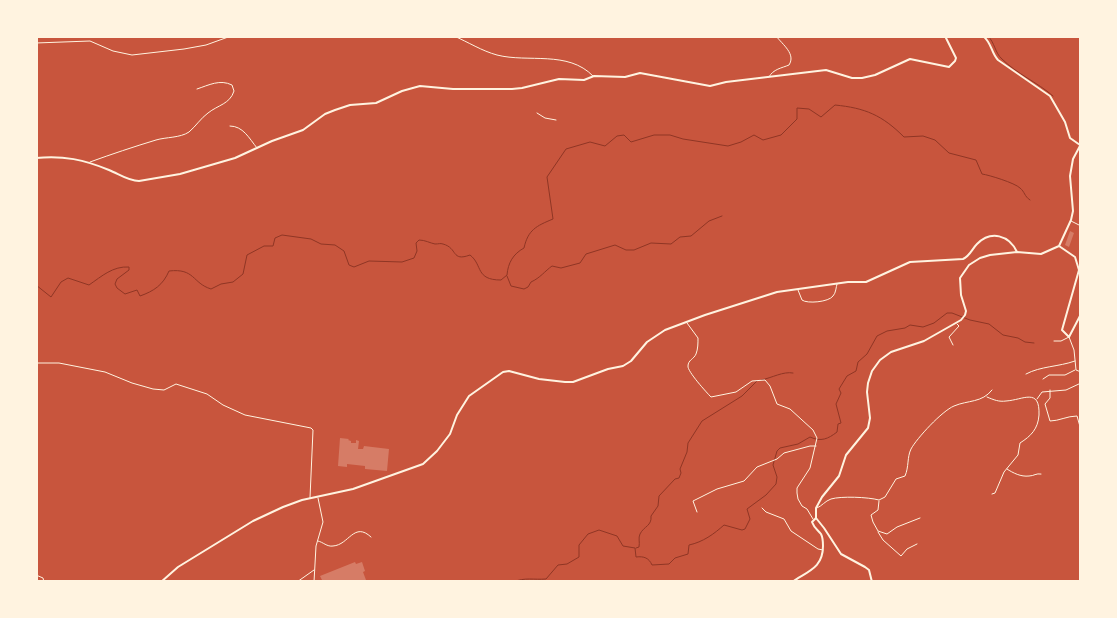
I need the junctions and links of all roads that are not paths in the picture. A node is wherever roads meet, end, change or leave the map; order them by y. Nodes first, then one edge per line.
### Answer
1 (231, 36) edge
2 (454, 36) edge
3 (776, 36) edge
4 (945, 36) edge
5 (983, 36) edge
6 (36, 43) edge
7 (594, 76) junction
8 (769, 77) junction
9 (197, 89) dead end
10 (537, 113) dead end
11 (556, 120) dead end
12 (230, 126) dead end
13 (1080, 145) edge
14 (257, 148) junction
15 (36, 158) edge
16 (90, 162) junction
17 (1071, 220) junction
18 (1081, 226) edge
19 (1059, 246) junction
20 (1017, 252) junction
21 (837, 284) junction
22 (798, 289) junction
23 (1081, 314) edge
24 (687, 322) junction
25 (957, 323) junction
26 (1069, 337) junction
27 (1054, 341) dead end
28 (953, 345) dead end
29 (1075, 361) junction
30 (36, 363) edge
31 (1076, 370) junction
32 (1081, 372) edge
33 (1026, 374) dead end
34 (1043, 379) dead end
35 (1081, 383) edge
36 (992, 390) dead end
37 (1050, 390) junction
38 (986, 396) junction
39 (1037, 400) junction
40 (1081, 430) edge
41 (816, 446) junction
42 (1006, 469) junction
43 (1041, 474) dead end
44 (992, 494) dead end
45 (318, 497) junction
46 (310, 499) junction
47 (879, 500) junction
48 (762, 508) dead end
49 (816, 508) junction
50 (697, 512) dead end
51 (920, 518) dead end
52 (815, 519) junction
53 (878, 531) junction
54 (371, 538) dead end
55 (317, 542) junction
56 (917, 544) dead end
57 (823, 550) junction
58 (314, 570) junction
59 (36, 575) edge
60 (44, 582) edge
61 (161, 582) edge
62 (297, 582) edge
63 (314, 582) edge
64 (792, 582) edge
65 (872, 582) edge

1 - 6 street
2 - 7 street
3 - 8 street
4 - 8 street
5 - 13 street
7 - 8 street
7 - 14 street
9 - 16 street
10 - 11 street
12 - 14 street
13 - 17 street
14 - 16 street
15 - 16 street
17 - 18 street
17 - 19 street
19 - 20 street
19 - 26 street
20 - 21 street
20 - 25 street
21 - 22 street
21 - 22 street
22 - 24 street
23 - 26 street
24 - 41 street
24 - 45 street
25 - 28 street
25 - 49 street
26 - 27 street
26 - 29 street
29 - 31 street
29 - 33 street
30 - 46 street
31 - 32 street
31 - 34 street
35 - 37 street
36 - 38 street
37 - 39 street
37 - 40 street
38 - 39 street
38 - 47 street
39 - 42 street
41 - 50 street
41 - 52 street
42 - 43 street
42 - 44 street
45 - 46 street
45 - 55 street
46 - 61 street
47 - 49 street
47 - 53 street
48 - 57 street
49 - 52 street
51 - 53 street
52 - 57 street
52 - 65 street
53 - 56 street
54 - 55 street
55 - 58 street
57 - 64 street
58 - 62 street
58 - 63 street
59 - 60 street

